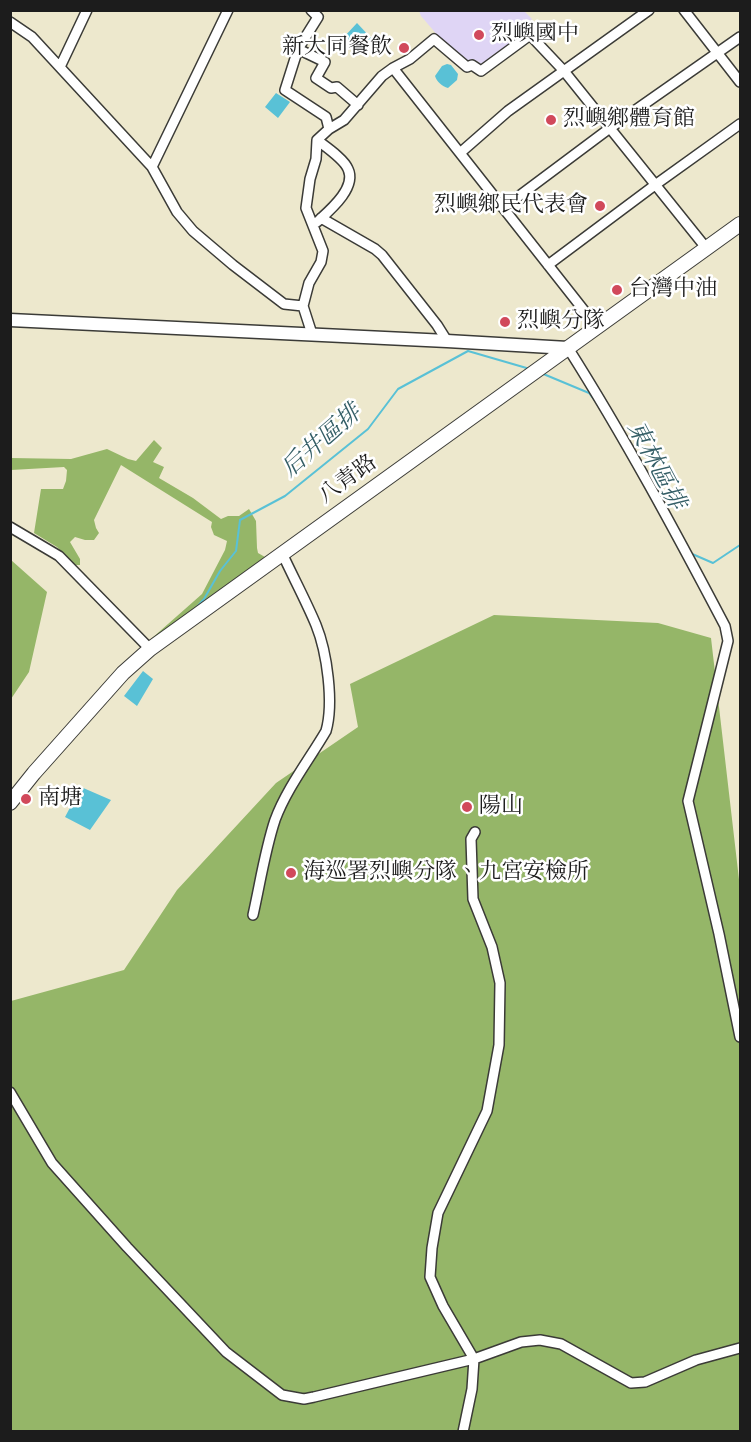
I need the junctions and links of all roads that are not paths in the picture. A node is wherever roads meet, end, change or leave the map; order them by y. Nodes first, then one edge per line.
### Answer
1 (87, 10) edge
2 (228, 10) edge
3 (311, 10) edge
4 (649, 10) edge
5 (684, 10) edge
6 (10, 22) edge
7 (741, 37) edge
8 (298, 49) junction
9 (718, 53) junction
10 (60, 67) junction
11 (393, 68) junction
12 (564, 71) junction
13 (741, 82) edge
14 (358, 105) junction
15 (741, 124) edge
16 (610, 128) junction
17 (329, 129) junction
18 (317, 140) junction
19 (460, 153) junction
20 (152, 167) junction
21 (655, 184) junction
22 (503, 208) junction
23 (321, 218) junction
24 (741, 224) edge
25 (314, 225) junction
26 (707, 249) junction
27 (548, 265) junction
28 (303, 306) junction
29 (10, 320) edge
30 (597, 327) junction
31 (312, 334) junction
32 (447, 340) junction
33 (568, 348) junction
34 (10, 527) edge
35 (282, 553) junction
36 (150, 649) junction
37 (10, 803) edge
38 (476, 832) dead end
39 (253, 915) dead end
40 (741, 1037) edge
41 (10, 1092) edge
42 (741, 1348) edge
43 (474, 1359) junction
44 (463, 1431) edge

1 - 10 street
2 - 20 street
3 - 8 street
4 - 12 street
5 - 9 street
6 - 10 street
7 - 9 street
8 - 14 street
8 - 17 street
9 - 13 street
9 - 16 street
10 - 20 street
11 - 12 street
11 - 14 street
11 - 19 street
12 - 16 street
12 - 19 street
14 - 17 street
15 - 21 street
16 - 21 street
16 - 22 street
17 - 18 street
18 - 23 street
18 - 25 street
19 - 22 street
20 - 28 street
21 - 26 street
21 - 27 street
22 - 27 street
23 - 25 street
23 - 32 street
24 - 26 main road, 八青路
25 - 28 street
26 - 30 main road, 八青路
27 - 30 street
28 - 31 street
29 - 31 street
30 - 33 main road, 八青路
31 - 32 street
32 - 33 street
33 - 35 main road, 八青路
33 - 40 street
34 - 36 street
35 - 36 main road, 八青路
35 - 39 street
36 - 37 main road, 八青路
38 - 43 street
41 - 43 street
42 - 43 street
43 - 44 street

